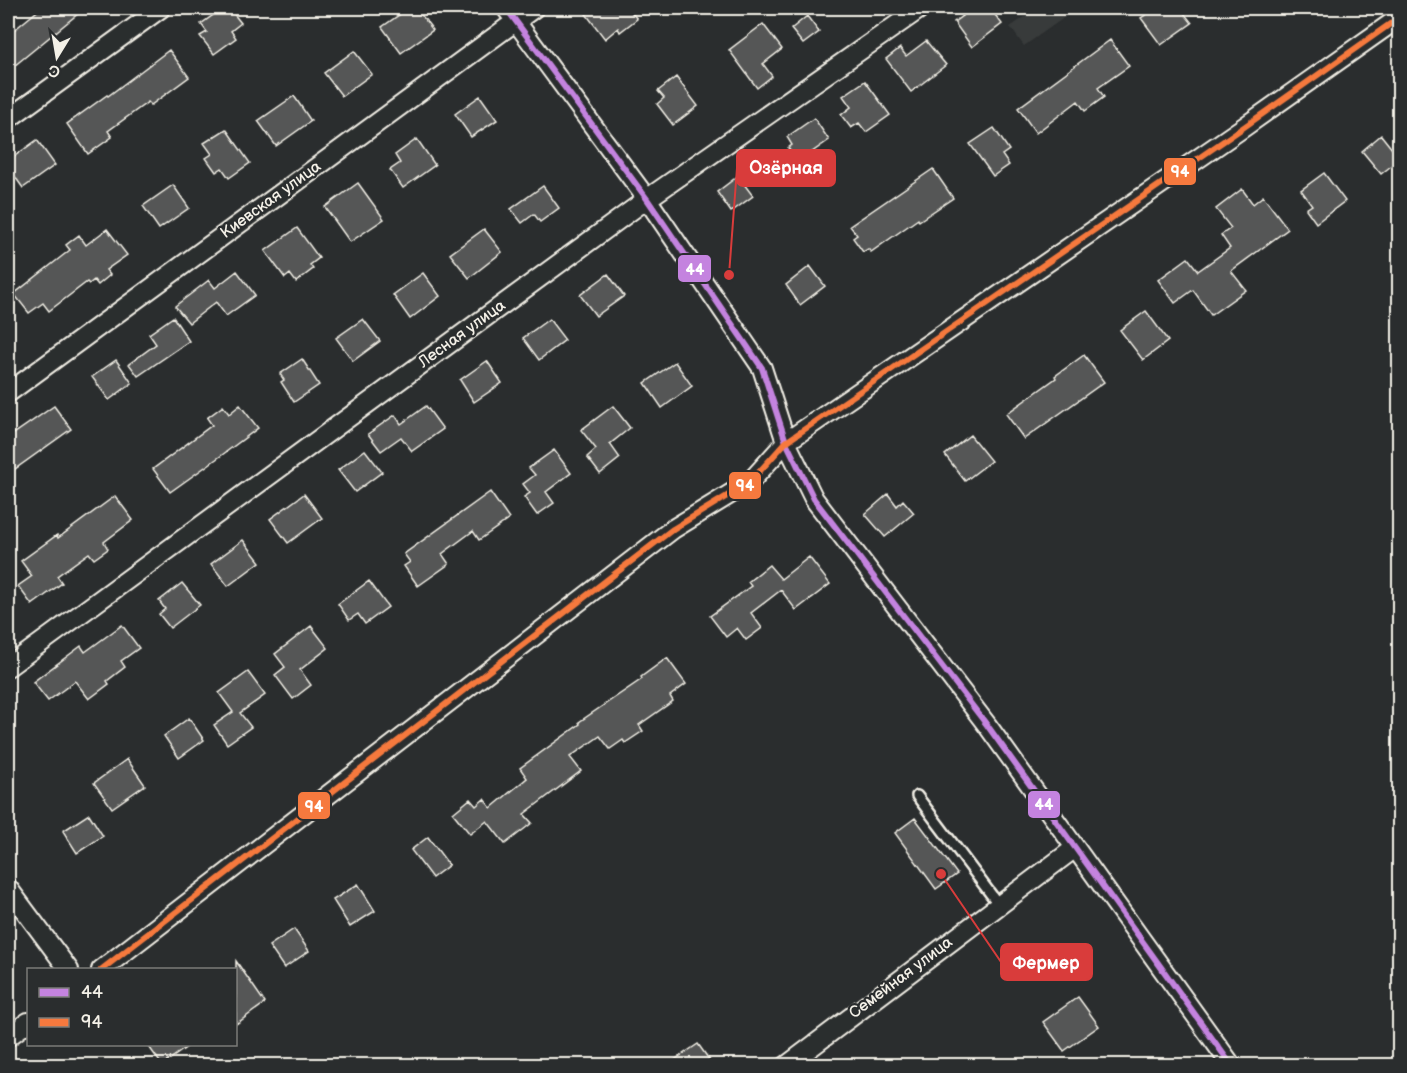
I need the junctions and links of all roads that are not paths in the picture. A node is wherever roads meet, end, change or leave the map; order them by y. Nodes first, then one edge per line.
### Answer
1 (161, 8) edge
2 (534, 8) edge
3 (921, 8) edge
4 (511, 14) edge
5 (1400, 17) edge
6 (8, 119) edge
7 (647, 198) junction
8 (8, 393) edge
9 (786, 442) junction
10 (8, 667) edge
11 (917, 796) dead end
12 (1075, 848) junction
13 (8, 888) edge
14 (999, 905) junction
15 (68, 968) edge
16 (102, 968) edge
17 (27, 1023) edge
18 (8, 1037) edge
19 (786, 1065) edge
20 (1232, 1065) edge

1 - 6 street
2 - 4 street, Киевская улица
3 - 7 street, Лесная улица
4 - 7 street
4 - 8 street, Киевская улица
5 - 9 street
7 - 9 street
7 - 10 street, Лесная улица
9 - 12 street
9 - 16 street
11 - 14 lane
12 - 14 street, Семейная улица
12 - 20 street
13 - 15 street
14 - 19 street, Семейная улица
17 - 18 street

